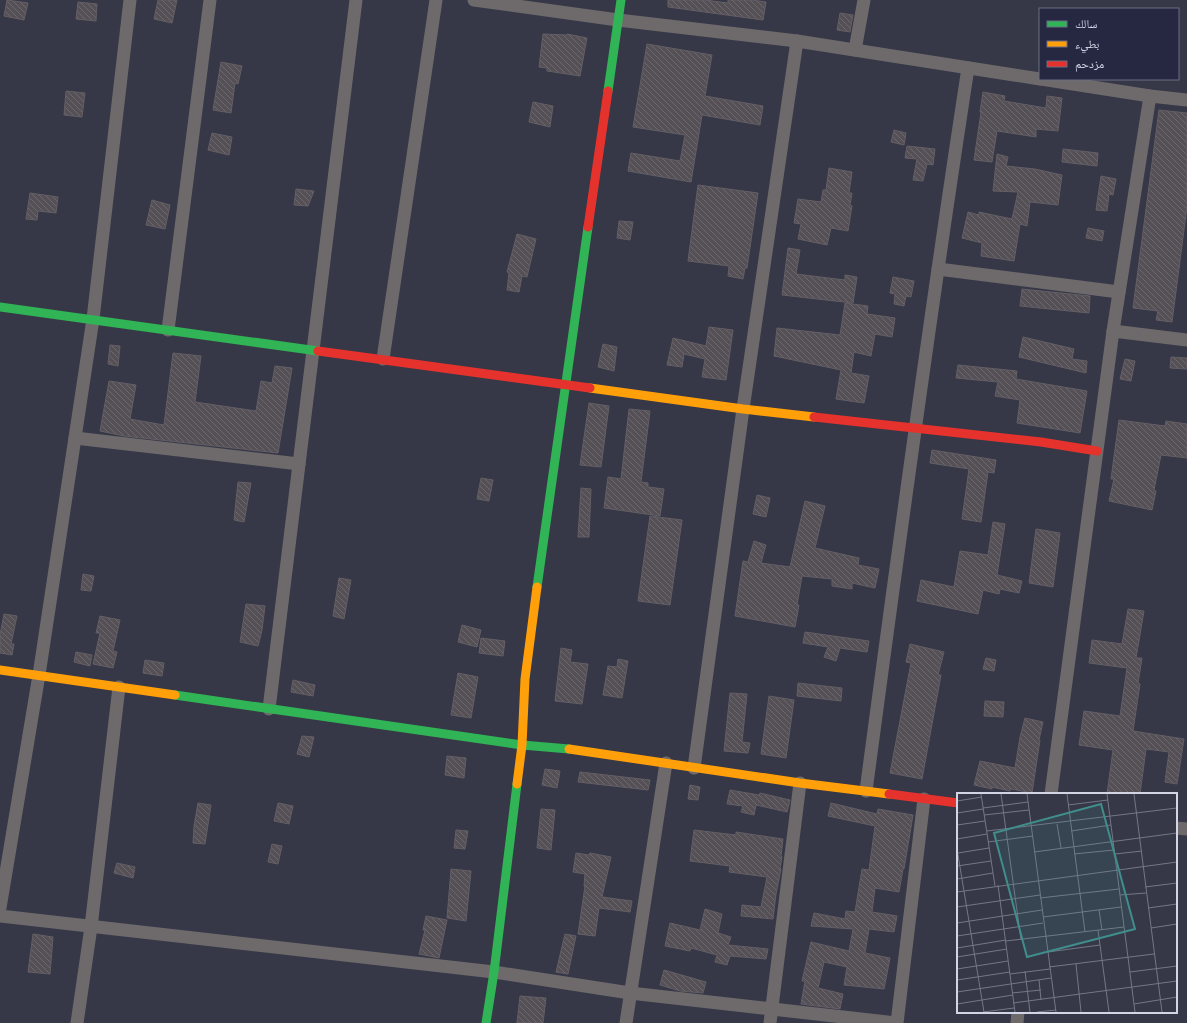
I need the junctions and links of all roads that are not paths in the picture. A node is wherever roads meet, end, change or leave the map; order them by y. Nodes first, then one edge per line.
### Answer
1 (130, 0) edge
2 (210, 0) edge
3 (356, 0) edge
4 (436, 0) edge
5 (478, 0) edge
6 (621, 0) edge
7 (864, 0) edge
8 (618, 20) junction
9 (797, 41) junction
10 (855, 50) junction
11 (968, 68) junction
12 (1039, 79) edge
13 (1046, 80) edge
14 (1150, 96) junction
15 (1187, 100) edge
16 (938, 269) junction
17 (1118, 292) junction
18 (0, 307) edge
19 (93, 319) junction
20 (168, 330) junction
21 (1113, 331) junction
22 (1187, 340) edge
23 (313, 349) junction
24 (383, 359) junction
25 (565, 384) junction
26 (743, 409) junction
27 (915, 428) junction
28 (75, 438) junction
29 (1097, 450) junction
30 (299, 464) junction
31 (0, 670) edge
32 (39, 675) junction
33 (119, 687) junction
34 (269, 709) junction
35 (522, 745) junction
36 (666, 762) junction
37 (694, 768) junction
38 (800, 783) junction
39 (866, 791) junction
40 (1051, 793) edge
41 (924, 799) junction
42 (957, 803) edge
43 (1177, 828) edge
44 (1187, 830) edge
45 (0, 908) edge
46 (0, 916) edge
47 (91, 927) junction
48 (494, 972) junction
49 (630, 993) junction
50 (772, 1009) junction
51 (1018, 1013) edge
52 (77, 1023) edge
53 (486, 1023) edge
54 (626, 1023) edge
55 (770, 1023) edge
56 (896, 1023) edge
57 (1017, 1023) edge

1 - 19 street
2 - 20 street
3 - 23 street
4 - 24 street
5 - 8 street
6 - 8 street
7 - 10 street
8 - 9 street
8 - 25 street
9 - 10 street
9 - 26 street
10 - 11 street
11 - 12 street
11 - 16 street
13 - 14 street
14 - 15 street
14 - 17 street
16 - 17 street
16 - 27 street
17 - 21 street
18 - 19 street
19 - 20 street
19 - 28 street
20 - 23 street
21 - 22 street
21 - 29 street
23 - 24 street
23 - 30 street
24 - 25 street
25 - 26 street
25 - 35 street
26 - 27 street
26 - 37 street
27 - 29 street
27 - 39 street
28 - 30 street
28 - 32 street
29 - 40 street
30 - 34 street
31 - 32 street
32 - 33 street
32 - 45 street
33 - 34 street
33 - 47 street
34 - 35 street
35 - 36 street
35 - 48 street
36 - 37 street
36 - 49 street
37 - 38 street
38 - 39 street
38 - 50 street
39 - 41 street
41 - 42 street
41 - 56 street
43 - 44 street
46 - 47 street
47 - 48 street
47 - 52 street
48 - 49 street
48 - 53 street
49 - 50 street
49 - 54 street
50 - 55 street
50 - 56 street
51 - 57 street

